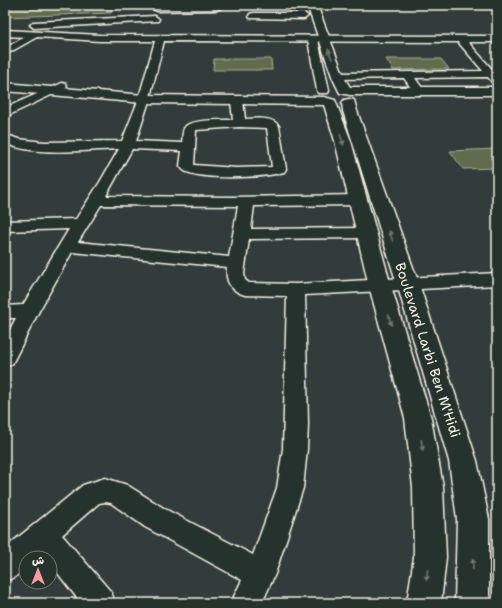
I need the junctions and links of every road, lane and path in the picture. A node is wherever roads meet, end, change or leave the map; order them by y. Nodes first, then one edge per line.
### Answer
1 (223, 5) edge
2 (253, 5) edge
3 (312, 5) edge
4 (198, 6) edge
5 (157, 7) edge
6 (178, 10) edge
7 (302, 10) edge
8 (56, 24) junction
9 (5, 26) edge
10 (250, 27) junction
11 (154, 31) junction
12 (5, 33) edge
13 (33, 36) junction
14 (52, 37) junction
15 (313, 39) junction
16 (324, 39) junction
17 (461, 39) junction
18 (497, 39) edge
19 (5, 52) edge
20 (338, 76) junction
21 (407, 76) junction
22 (494, 77) edge
23 (5, 81) edge
24 (62, 86) junction
25 (5, 87) edge
26 (497, 91) edge
27 (50, 92) junction
28 (419, 92) junction
29 (145, 95) junction
30 (337, 96) junction
31 (497, 99) edge
32 (237, 101) junction
33 (5, 113) edge
34 (239, 123) junction
35 (5, 138) edge
36 (127, 145) junction
37 (188, 147) junction
38 (234, 173) junction
39 (97, 200) junction
40 (360, 200) junction
41 (240, 202) junction
42 (80, 224) junction
43 (5, 226) edge
44 (367, 233) junction
45 (241, 234) junction
46 (67, 246) junction
47 (236, 263) junction
48 (497, 279) edge
49 (408, 284) junction
50 (380, 286) junction
51 (296, 290) junction
52 (5, 312) edge
53 (29, 312) junction
54 (5, 359) edge
55 (43, 533) junction
56 (5, 567) edge
57 (261, 574) junction
58 (100, 603) edge
59 (246, 603) edge
60 (424, 603) edge
61 (472, 603) edge

1 - 4 street
2 - 10 street
3 - 16 main road, Boulevard Larbi Ben M'Hidi
4 - 6 street
5 - 6 street
5 - 11 street
7 - 10 street
7 - 15 main road
8 - 9 street
8 - 11 street
8 - 14 street
10 - 11 street
10 - 15 street
11 - 14 street
11 - 29 street
12 - 13 street
13 - 14 street
13 - 19 street
15 - 16 street
15 - 30 main road
16 - 17 street
20 -> 16 main road, Boulevard Larbi Ben M'Hidi
17 - 18 street
17 - 22 street
20 - 21 street
20 - 30 main road, Boulevard Larbi Ben M'Hidi
21 - 22 street
21 - 28 street
23 - 24 main road
24 - 27 street
24 - 29 main road
25 - 27 main road
26 - 28 main road
27 - 29 main road
27 - 33 street
28 - 30 main road
29 - 30 main road
29 - 32 main road
29 - 36 street
30 - 31 main road
30 - 32 main road
30 -> 40 main road
49 -> 30 main road, Boulevard Larbi Ben M'Hidi
32 - 34 street
34 - 37 street
34 - 38 street
35 - 36 street
36 - 37 street
36 - 39 street
37 - 38 street
38 - 41 street
39 - 41 street
39 - 42 street
40 - 41 street
40 - 44 main road
41 - 45 street
42 - 43 street
42 - 46 street
44 - 45 street
44 - 50 main road
45 - 47 street
46 - 47 street
46 - 53 street
47 - 51 street
48 - 49 street
49 - 50 street
61 -> 49 main road, Boulevard Larbi Ben M'Hidi
50 - 51 street
50 -> 60 main road
51 - 57 street
52 - 53 street
53 - 54 street
55 - 56 street
55 - 57 street
55 - 58 street
57 - 59 street

